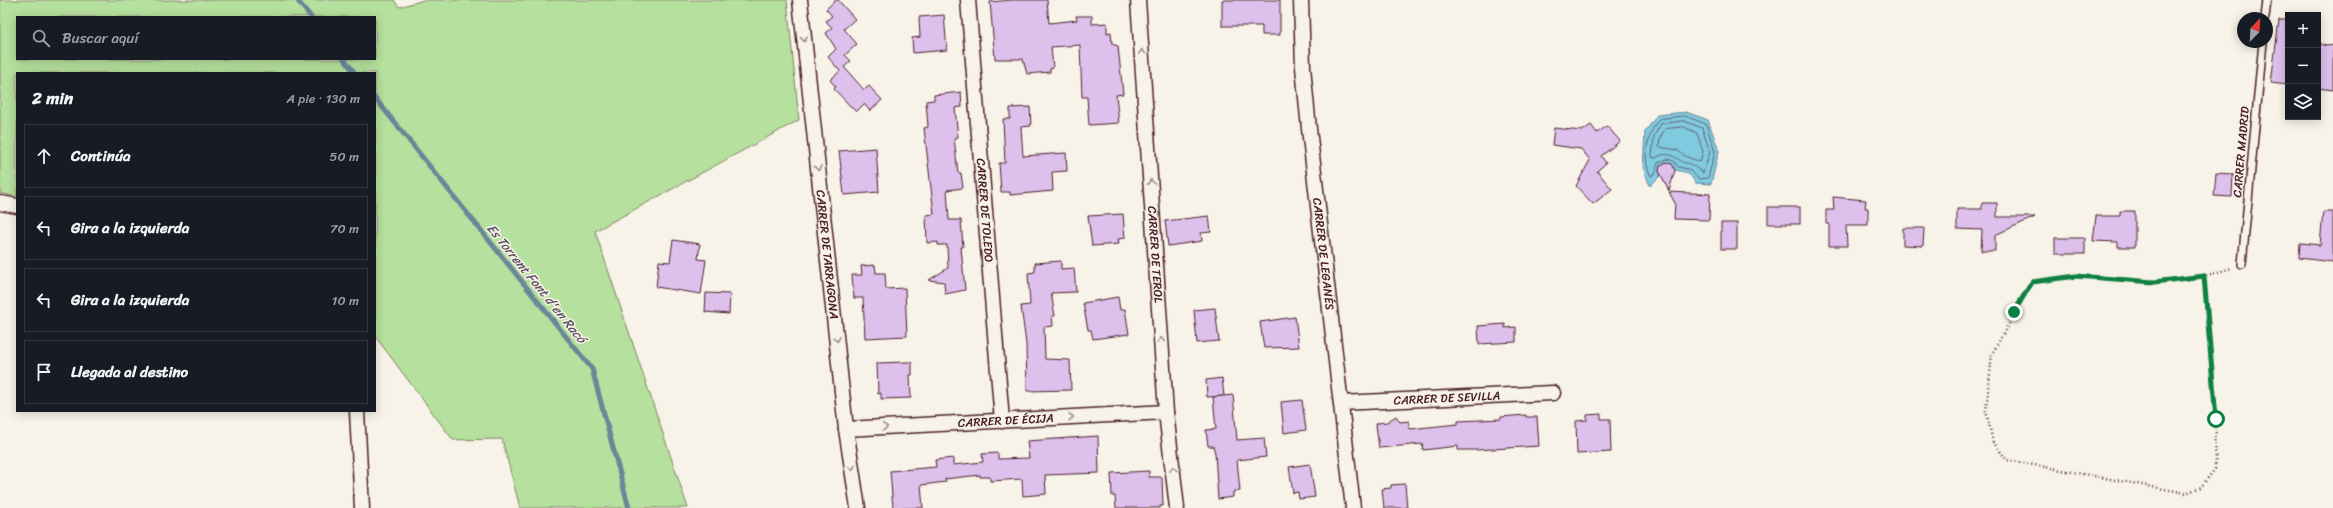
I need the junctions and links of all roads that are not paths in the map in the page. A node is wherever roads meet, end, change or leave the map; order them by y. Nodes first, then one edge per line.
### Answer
1 (800, 0) edge
2 (968, 0) edge
3 (1138, 0) edge
4 (1301, 0) edge
5 (2267, 0) edge
6 (2266, 12) edge
7 (2262, 48) edge
8 (0, 203) edge
9 (16, 206) edge
10 (2242, 264) road end
11 (1554, 392) dead end
12 (1341, 403) junction
13 (357, 412) edge
14 (1166, 412) junction
15 (1002, 421) junction
16 (846, 429) junction
17 (362, 508) edge
18 (858, 508) edge
19 (1177, 508) edge
20 (1353, 508) edge

1 -> 16 street, CARRER DE TARRAGONA
2 - 15 street, CARRER DE TOLEDO
14 -> 3 street, CARRER DE TEROL
4 - 12 street, CARRER DE LEGANÉS
5 - 6 lane
7 - 10 lane, CARRER MADRID
8 - 9 street
11 - 12 street, CARRER DE SEVILLA
12 - 20 street, CARRER DE LEGANÉS
13 - 17 street
15 -> 14 street, CARRER DE ÉCIJA
19 -> 14 street, CARRER DE TEROL
16 -> 15 street, CARRER DE ÉCIJA
16 -> 18 street, CARRER DE TARRAGONA

